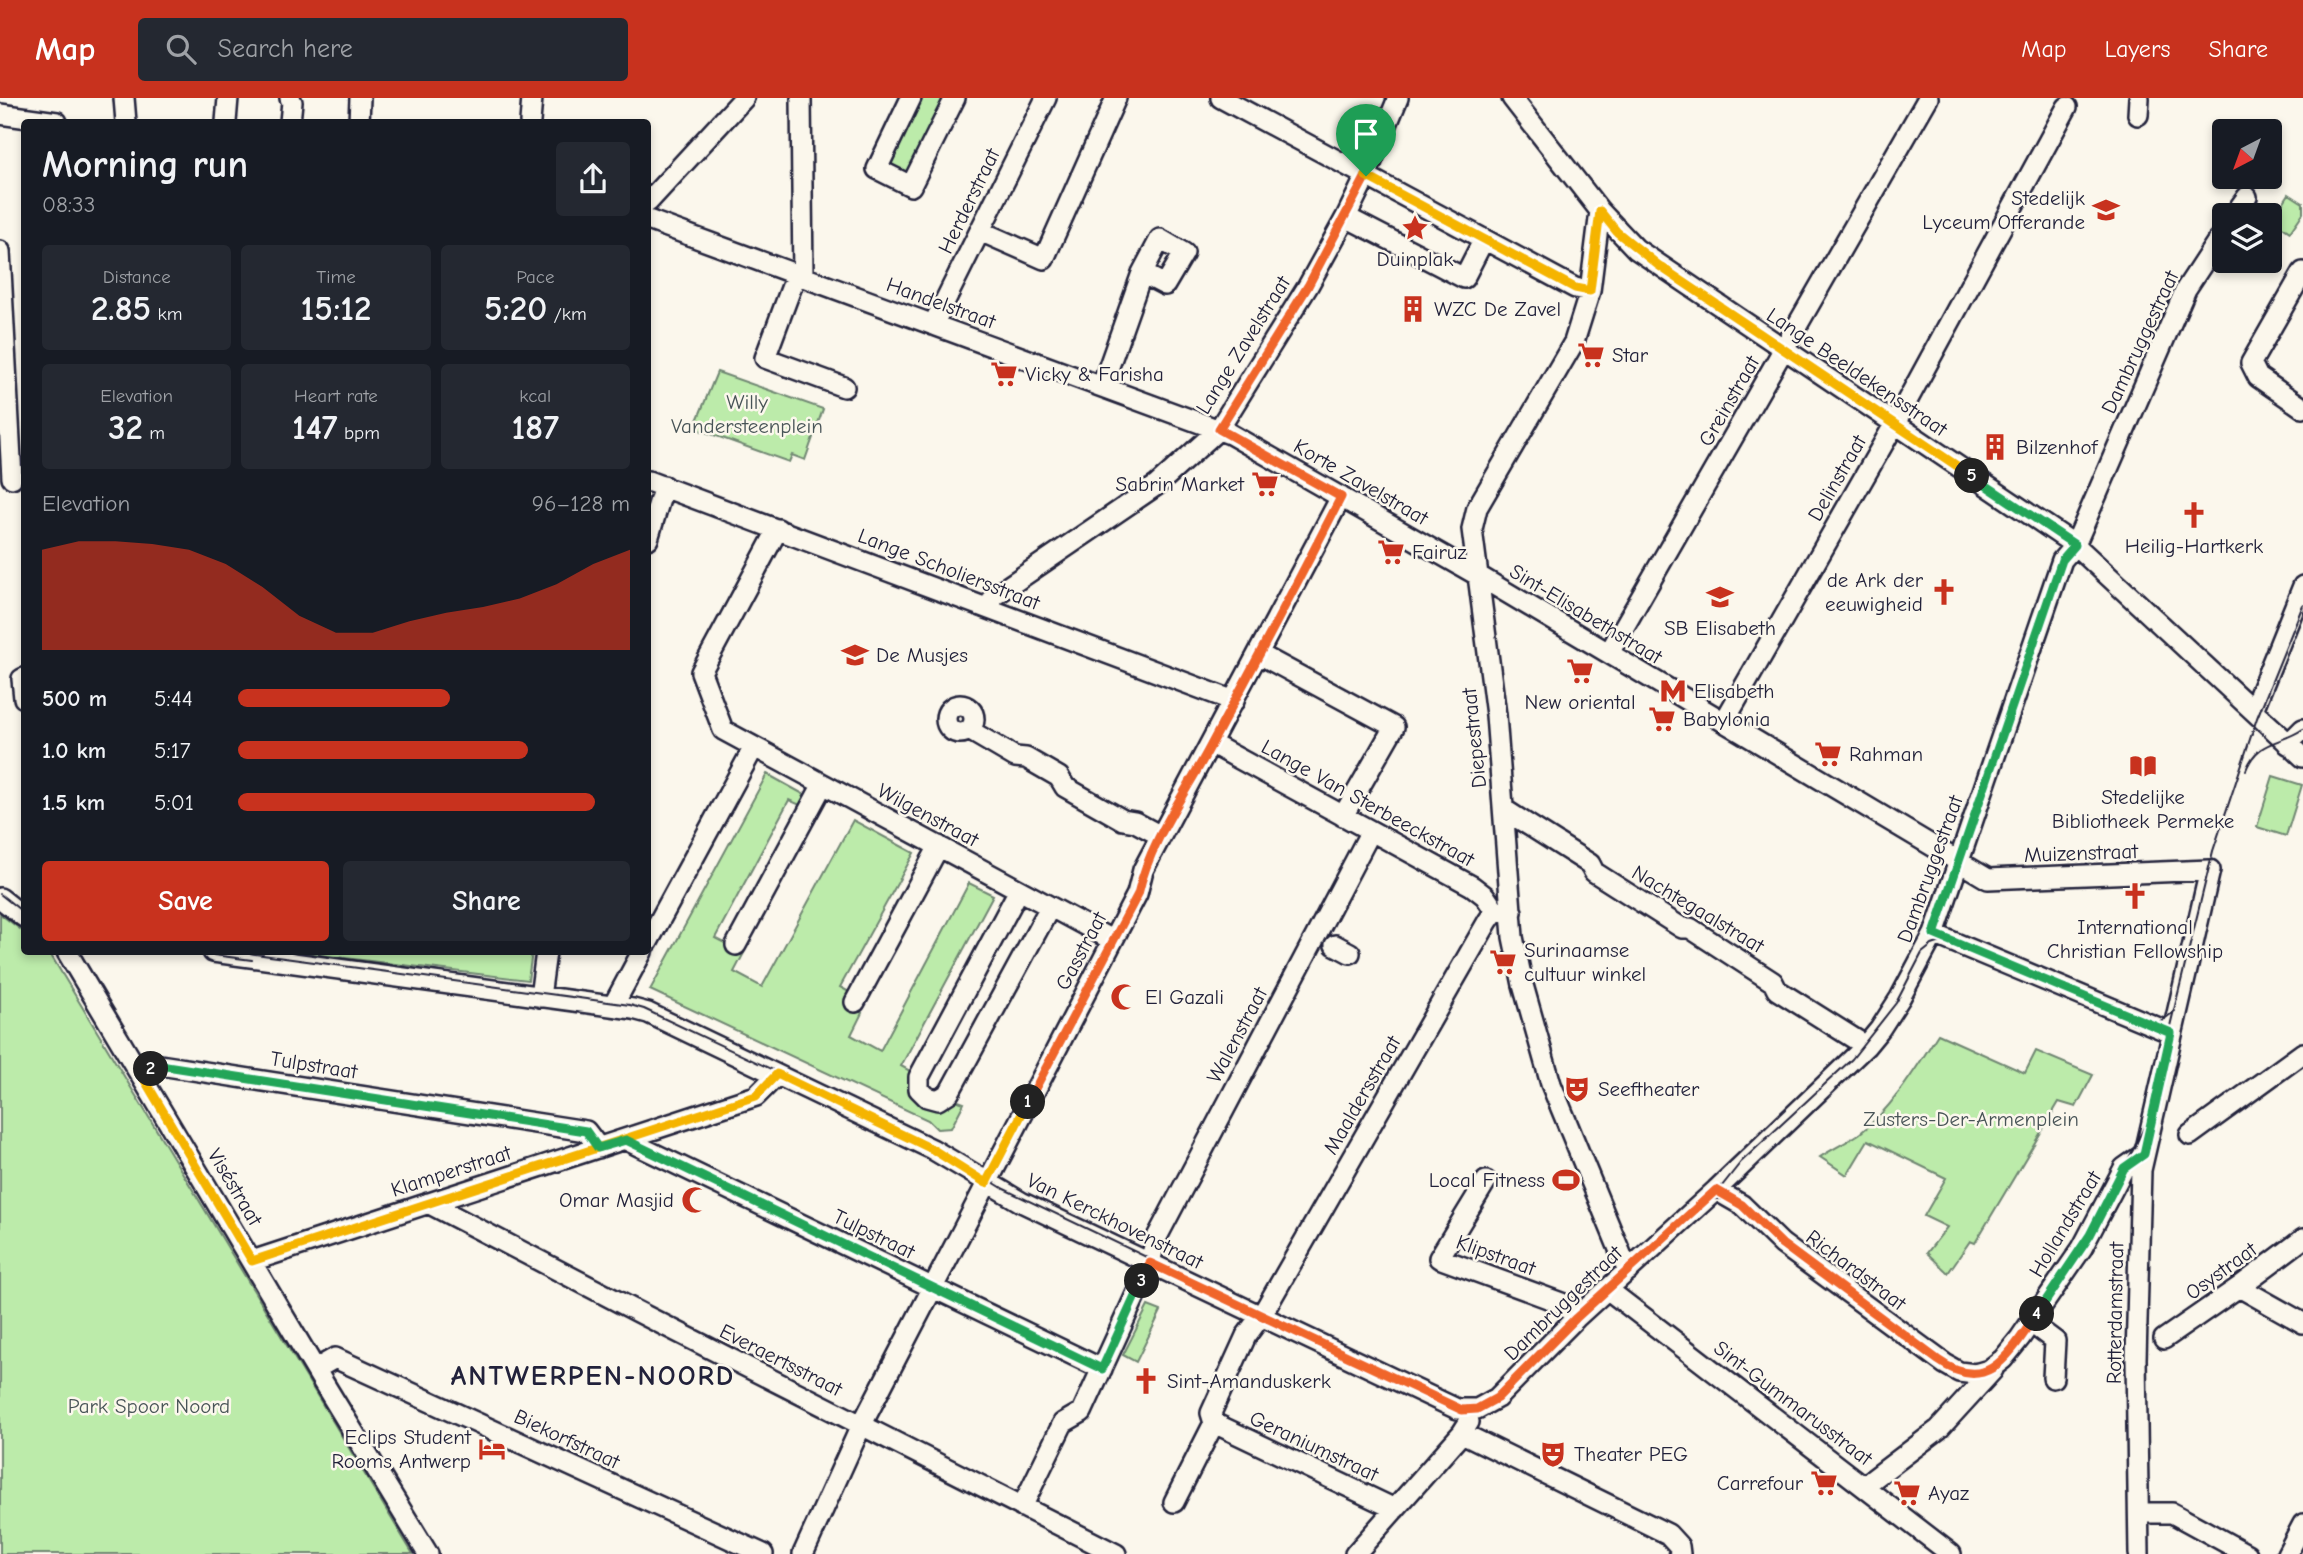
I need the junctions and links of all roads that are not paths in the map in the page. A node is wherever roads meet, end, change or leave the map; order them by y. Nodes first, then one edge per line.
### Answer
1 (124, 98) edge
2 (228, 98) edge
3 (290, 98) edge
4 (360, 98) edge
5 (532, 98) edge
6 (744, 98) edge
7 (801, 98) edge
8 (911, 98) edge
9 (955, 98) edge
10 (1046, 98) edge
11 (1116, 98) edge
12 (1221, 98) edge
13 (1398, 98) edge
14 (1512, 98) edge
15 (1928, 98) edge
16 (2067, 107) dead end
17 (0, 114) edge
18 (36, 119) edge
19 (126, 119) edge
20 (226, 119) edge
21 (290, 119) edge
22 (359, 119) edge
23 (530, 119) edge
24 (1366, 176) junction
25 (2247, 197) dead end
26 (651, 199) edge
27 (2243, 203) edge
28 (1600, 211) junction
29 (1346, 217) junction
30 (651, 221) edge
31 (980, 231) junction
32 (1484, 239) junction
33 (2212, 249) edge
34 (0, 251) edge
35 (1142, 273) dead end
36 (799, 276) junction
37 (2301, 278) edge
38 (1590, 291) junction
39 (933, 325) junction
40 (1784, 350) junction
41 (1102, 386) junction
42 (844, 387) dead end
43 (2303, 408) edge
44 (1894, 425) junction
45 (1219, 429) junction
46 (12, 478) edge
47 (656, 483) edge
48 (1341, 497) junction
49 (651, 518) edge
50 (778, 528) junction
51 (2075, 545) junction
52 (1479, 576) junction
53 (2303, 586) edge
54 (989, 608) junction
55 (1609, 653) junction
56 (1259, 654) junction
57 (1234, 701) junction
58 (2257, 714) junction
59 (1724, 722) junction
60 (2303, 729) edge
61 (969, 730) dead end
62 (1212, 744) junction
63 (754, 747) junction
64 (2296, 751) edge
65 (823, 784) junction
66 (1505, 810) junction
67 (1343, 816) junction
68 (1371, 831) junction
69 (1161, 836) junction
70 (939, 846) junction
71 (1959, 863) junction
72 (2210, 870) joint
73 (1019, 890) junction
74 (0, 898) edge
75 (1050, 906) junction
76 (1503, 911) junction
77 (21, 915) edge
78 (1934, 934) junction
79 (651, 936) edge
80 (1112, 940) junction
81 (736, 945) dead end
82 (69, 955) edge
83 (235, 955) edge
84 (546, 955) edge
85 (640, 955) edge
86 (540, 996) junction
87 (855, 1002) dead end
88 (612, 1006) junction
89 (2171, 1033) junction
90 (1866, 1046) junction
91 (2303, 1053) edge
92 (141, 1074) junction
93 (777, 1074) junction
94 (2190, 1135) dead end
95 (626, 1140) junction
96 (598, 1148) junction
97 (2144, 1154) junction
98 (1486, 1181) dead end
99 (986, 1183) junction
100 (1716, 1190) junction
101 (428, 1203) junction
102 (2303, 1239) edge
103 (252, 1261) junction
104 (1150, 1263) junction
105 (1628, 1270) junction
106 (933, 1287) junction
107 (2239, 1287) junction
108 (1607, 1289) junction
109 (1261, 1315) junction
110 (1576, 1318) junction
111 (2031, 1322) junction
112 (2303, 1323) edge
113 (2164, 1339) dead end
114 (2003, 1359) junction
115 (1102, 1369) junction
116 (316, 1370) junction
117 (1975, 1374) joint
118 (2053, 1378) dead end
119 (1477, 1409) junction
120 (1214, 1423) junction
121 (861, 1426) junction
122 (1462, 1433) junction
123 (1864, 1486) junction
124 (1174, 1502) dead end
125 (1022, 1507) junction
126 (1395, 1509) junction
127 (2140, 1513) junction
128 (2303, 1524) edge
129 (428, 1554) edge
130 (763, 1554) edge
131 (803, 1554) edge
132 (1116, 1554) edge
133 (1355, 1554) edge
134 (1680, 1554) edge
135 (1951, 1554) edge
136 (2139, 1554) edge
137 (2247, 1554) edge
138 (2287, 1554) edge

1 - 19 street
2 - 20 street
3 - 21 street
4 - 22 street
5 - 23 street
6 - 26 street
7 - 36 street
8 - 9 street
10 - 31 street, Herderstraat
11 - 31 street
12 - 24 street
13 - 24 street, Lange Zavelstraat
14 - 28 street, Lange Beeldekensstraat
15 - 40 street, Greinstraat
16 - 44 street, Delinstraat
17 - 18 street
24 - 29 street, Lange Zavelstraat
24 - 32 street
25 - 27 street
28 - 38 street, Diepestraat
28 - 40 street, Lange Beeldekensstraat
29 - 32 street
29 - 45 street, Lange Zavelstraat
30 - 36 street, Handelstraat
31 - 39 street, Herderstraat
32 - 38 street
33 - 51 street, Dambruggestraat
34 - 46 street
35 - 41 street
36 - 39 street, Handelstraat
36 - 42 street
37 - 43 street
38 - 52 street, Diepestraat
39 - 41 street, Handelstraat
40 - 44 street, Lange Beeldekensstraat
40 - 55 street, Greinstraat
41 - 45 street, Handelstraat
44 - 51 street, Lange Beeldekensstraat
44 - 59 street, Delinstraat
45 - 48 street, Korte Zavelstraat
45 - 54 street, Lange Zavelstraat
47 - 49 street
47 - 50 street, Lange Scholiersstraat
48 - 52 street, Korte Zavelstraat
48 - 56 street, Gasstraat
50 - 54 street, Lange Scholiersstraat
50 - 63 street, Wilgenstraat
51 - 58 street, Lange Beeldekensstraat
51 - 71 street, Dambruggestraat
52 - 55 street, Sint-Elisabethstraat
52 - 66 street, Diepestraat
53 - 58 street
54 - 57 street, Lange Scholiersstraat
55 - 59 street, Sint-Elisabethstraat
56 - 57 street, Gasstraat
56 - 67 street
57 - 62 street, Gasstraat
58 - 64 street, Lange Beeldekensstraat
59 - 71 street, Sint-Elisabethstraat
60 - 64 street
61 - 69 street
62 - 67 street, Lange Van Sterbeeckstraat
62 - 69 street, Gasstraat
63 - 65 street, Wilgenstraat
63 - 79 street
65 - 70 street, Wilgenstraat
65 - 81 street
66 - 76 street, Diepestraat
66 - 90 street, Nachtegaalstraat
67 - 68 street, Lange Van Sterbeeckstraat
68 - 76 street, Lange Van Sterbeeckstraat
68 - 104 street, Walenstraat
69 - 80 street, Gasstraat
70 - 73 street, Wilgenstraat
70 - 87 street
71 - 72 street, Muizenstraat
71 - 78 street, Dambruggestraat
72 - 89 street, Rotterdamstraat
73 - 75 street, Wilgenstraat
73 - 75 street
74 - 77 street
75 - 80 street, Wilgenstraat
76 - 105 street, Diepestraat
76 - 109 street, Maaldersstraat
78 - 89 street
78 - 90 street, Dambruggestraat
80 - 99 street, Gasstraat
82 - 92 street, Viséstraat
83 - 86 street, Van Kerckhovenstraat
84 - 86 street
85 - 88 street
86 - 88 street, Van Kerckhovenstraat
88 - 93 street, Van Kerckhovenstraat
89 - 97 street, Rotterdamstraat
90 - 100 street, Dambruggestraat
91 - 94 street
92 - 96 street, Tulpstraat
92 - 103 street, Viséstraat
93 - 95 street, Klamperstraat
93 - 99 street, Van Kerckhovenstraat
95 - 96 street, Klamperstraat
95 - 106 street, Tulpstraat
96 - 101 street, Klamperstraat
97 - 111 street, Hollandstraat
97 - 127 street, Rotterdamstraat
98 - 110 street, Klipstraat
99 - 104 street, Van Kerckhovenstraat
99 - 106 street, Gasstraat
100 - 105 street, Dambruggestraat
100 - 117 street, Richardstraat
101 - 103 street, Klamperstraat
101 - 121 street, Everaertsstraat
102 - 107 street, Osystraat
103 - 116 street, Viséstraat
104 - 109 street, Van Kerckhovenstraat
104 - 115 street, Walenstraat
105 - 108 street, Dambruggestraat
106 - 115 street, Tulpstraat
106 - 121 street, Gasstraat
107 - 112 street
107 - 113 street, Osystraat
108 - 110 street, Dambruggestraat
108 - 123 street, Sint-Gummarusstraat
109 - 119 street, Van Kerckhovenstraat
109 - 120 street, Maaldersstraat
110 - 119 street, Dambruggestraat
111 - 114 street, Hollandstraat
111 - 118 street
114 - 117 street, Hollandstraat
114 - 123 street, Hollandstraat
115 - 125 street, Walenstraat
116 - 129 street, Viséstraat
116 - 130 street, Biekorfstraat
119 - 122 street, Dambruggestraat
120 - 124 street, Maaldersstraat
120 - 126 street, Geraniumstraat
121 - 125 street, Everaertsstraat
121 - 131 street, Gasstraat
122 - 126 street, Dambruggestraat
122 - 134 street
123 - 135 street, Sint-Gummarusstraat
125 - 132 street, Everaertsstraat
126 - 133 street, Dambruggestraat
127 - 136 street, Rotterdamstraat
127 - 137 street
128 - 138 street

